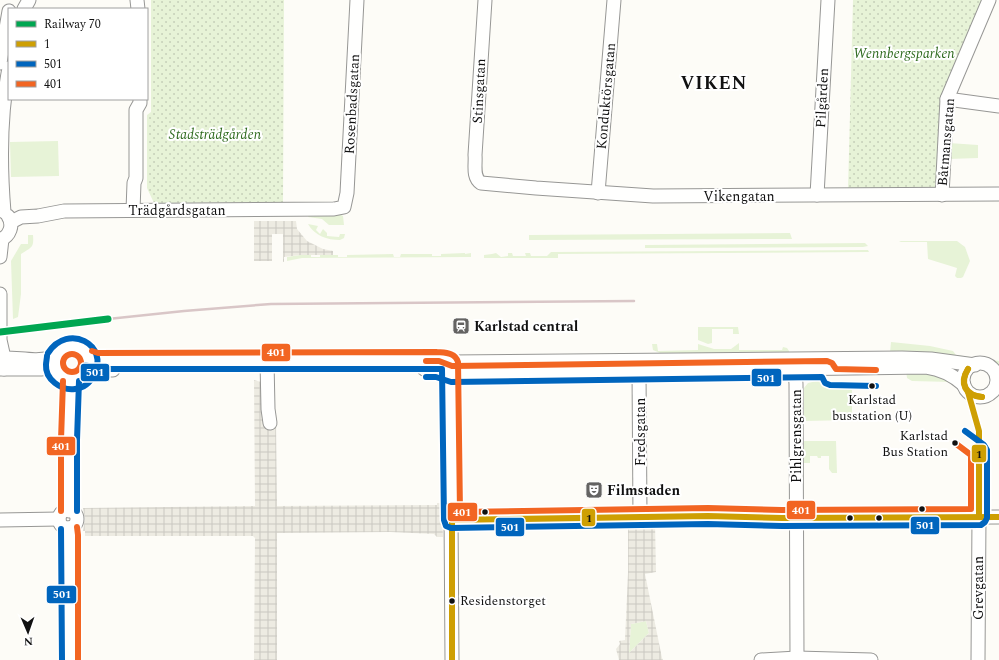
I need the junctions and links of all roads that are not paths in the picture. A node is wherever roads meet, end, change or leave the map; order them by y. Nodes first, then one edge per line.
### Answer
1 (356, 0) edge
2 (484, 0) edge
3 (614, 0) edge
4 (828, 0) edge
5 (989, 0) edge
6 (8, 17) edge
7 (0, 63) edge
8 (8, 73) edge
9 (947, 99) junction
10 (140, 100) edge
11 (999, 106) edge
12 (479, 182) joint
13 (598, 193) junction
14 (999, 194) edge
15 (817, 195) junction
16 (942, 195) junction
17 (344, 207) joint
18 (133, 210) junction
19 (5, 214) edge
20 (1, 240) edge
21 (0, 257) edge
22 (0, 294) edge
23 (89, 358) junction
24 (2, 363) edge
25 (55, 363) junction
26 (794, 364) junction
27 (267, 365) junction
28 (974, 365) junction
29 (450, 368) junction
30 (996, 370) edge
31 (640, 371) junction
32 (87, 373) junction
33 (71, 381) junction
34 (964, 386) junction
35 (997, 387) edge
36 (270, 423) dead end
37 (640, 517) junction
38 (979, 517) junction
39 (999, 517) edge
40 (796, 518) junction
41 (0, 520) edge
42 (66, 520) junction
43 (452, 520) junction
44 (797, 658) junction
45 (70, 660) edge
46 (452, 660) edge
47 (761, 660) edge
48 (871, 660) edge
49 (978, 660) edge

1 - 17 street, Rosenbadsgatan
2 - 12 street, Stinsgatan
3 - 13 street, Konduktörsgatan
4 - 15 street, Pilgården
5 - 9 street, Båtmansgatan
6 - 7 street
8 - 19 street
9 - 11 street
9 - 16 street, Båtmansgatan
10 - 18 street
12 - 13 street, Vikengatan
13 - 15 street, Vikengatan
14 - 16 street, Vikengatan
15 - 16 street, Vikengatan
17 - 18 street, Trädgårdsgatan
18 - 19 street, Trädgårdsgatan
19 - 20 street
20 - 21 street
22 - 24 street
23 - 25 street
23 - 27 street
23 - 32 street
24 - 25 street
25 - 33 street
26 - 28 street
26 - 29 street
26 - 31 street
26 - 34 street
26 - 40 street, Pihlgrensgatan
27 - 29 street
27 - 32 street
27 - 36 street
28 - 30 street
28 - 34 street
29 - 31 street
29 - 43 street
30 - 35 street
31 - 37 street, Fredsgatan
32 - 33 street
33 - 42 street
34 - 35 street
37 - 40 street
37 - 43 street
38 - 39 street
38 - 40 street
38 - 49 street, Grevgatan
40 - 44 street, Pihlgrensgatan
41 - 42 street
42 - 45 street
43 - 46 street
44 - 47 street
44 - 48 street

